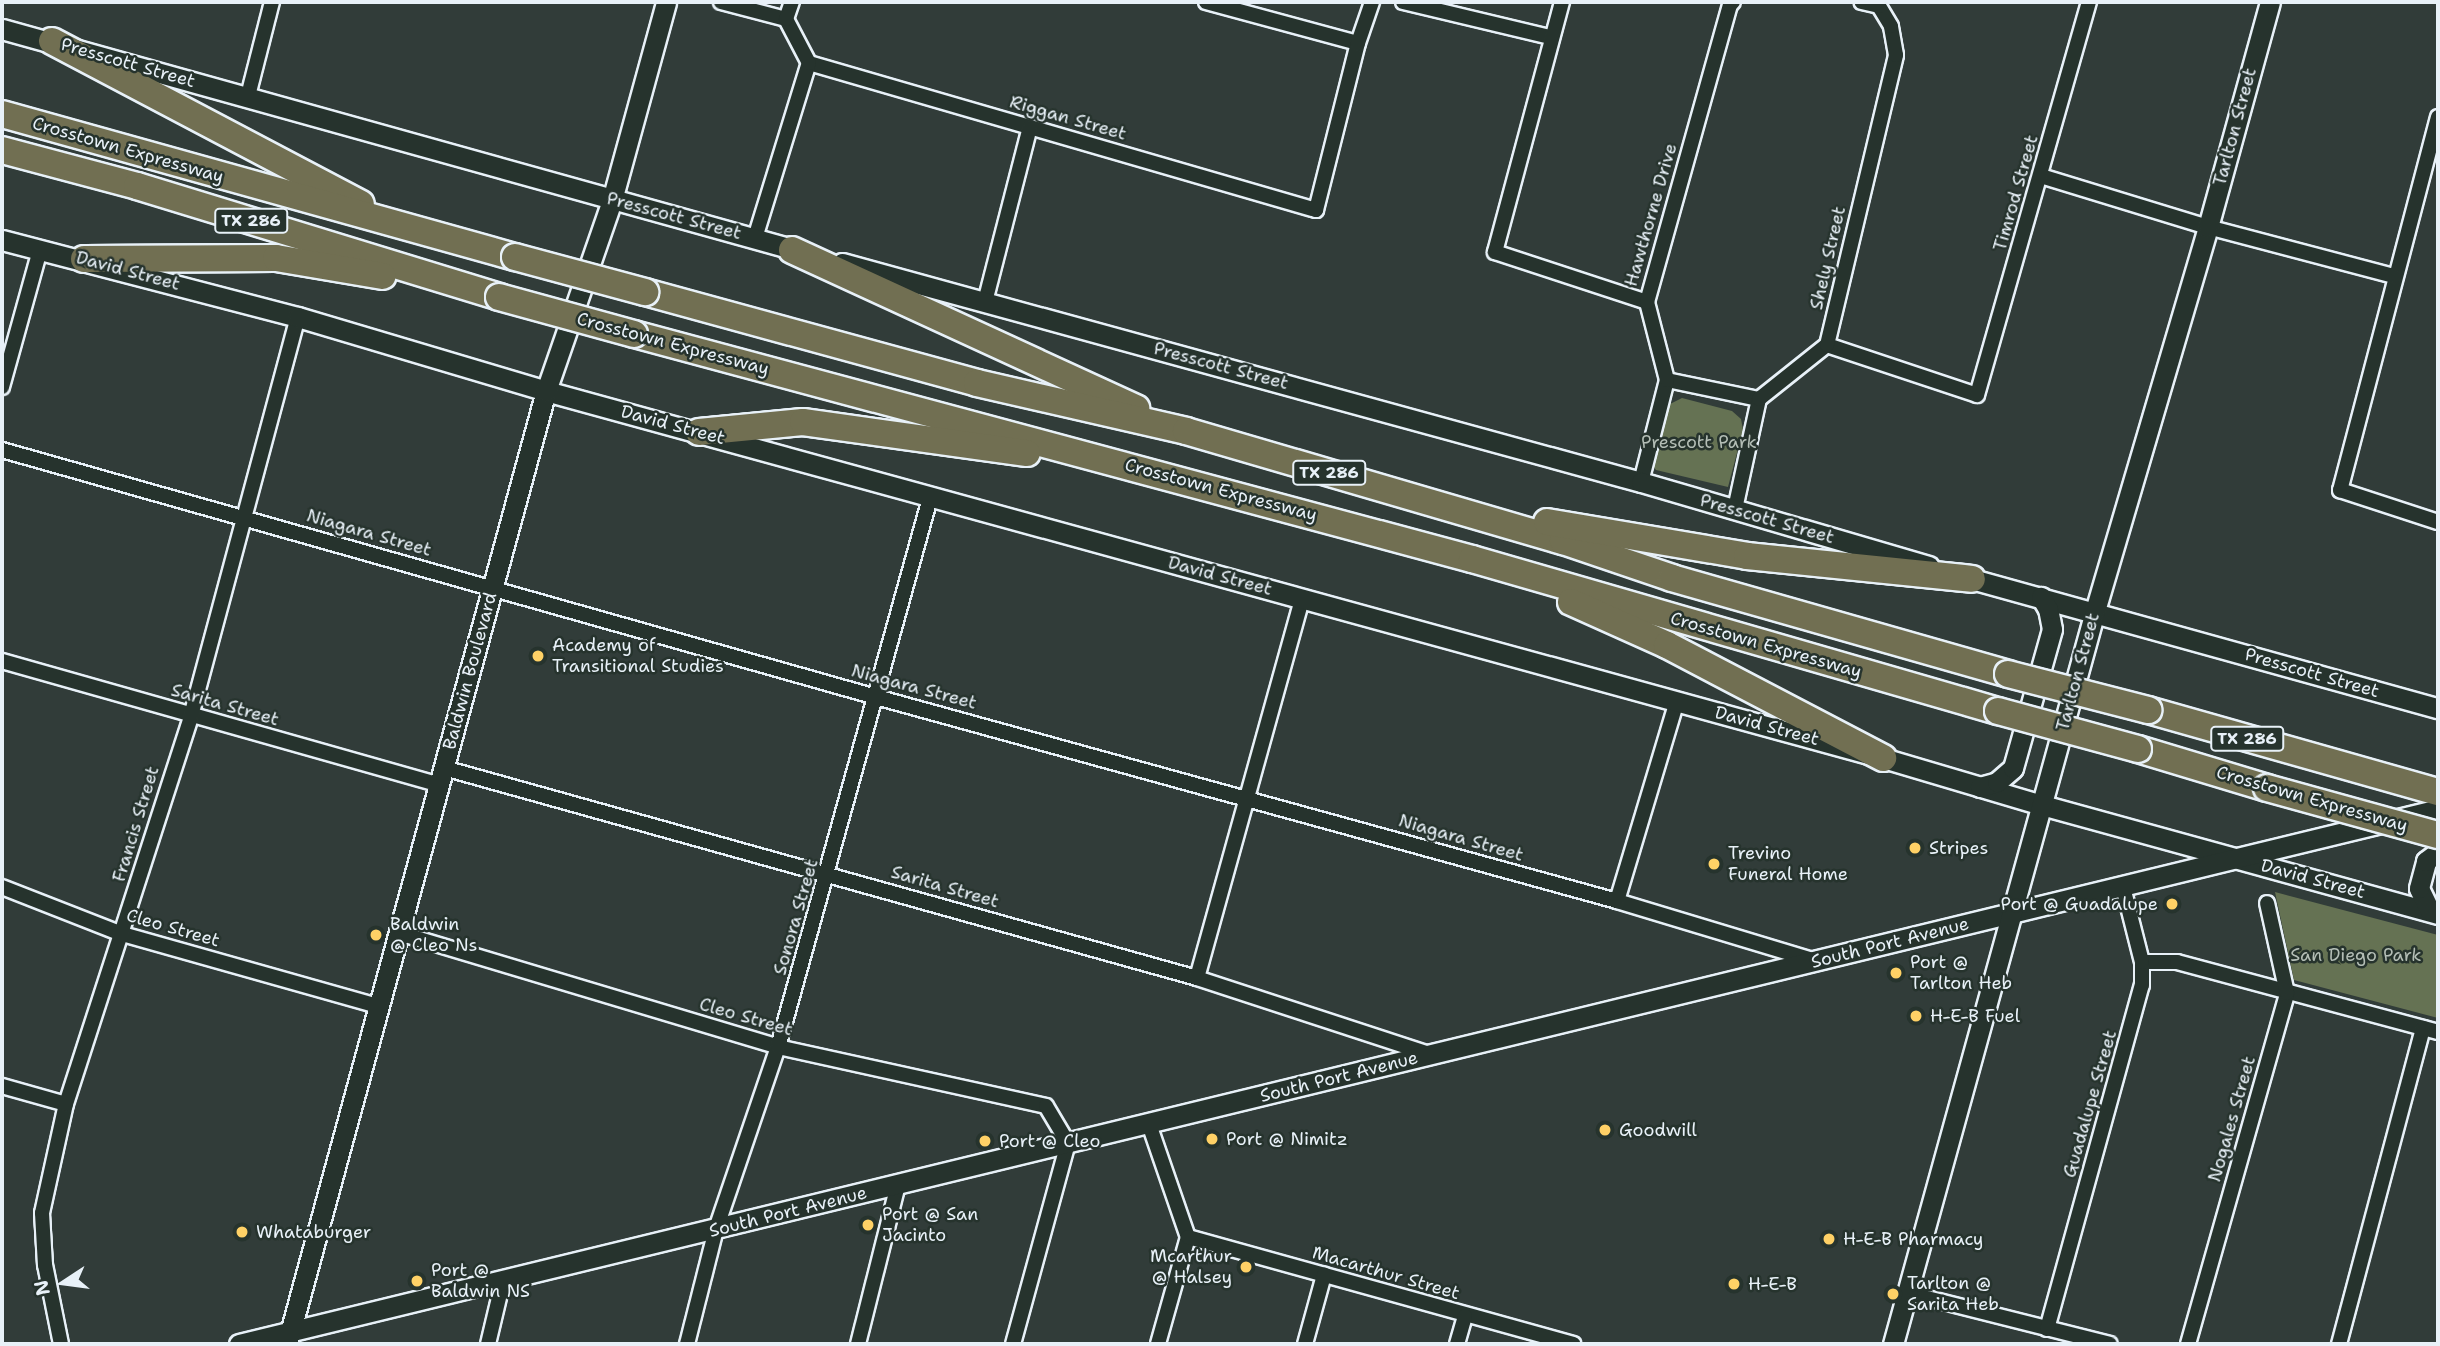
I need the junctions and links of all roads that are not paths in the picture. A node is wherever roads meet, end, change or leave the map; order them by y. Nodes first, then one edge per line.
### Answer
1 (272, 2) edge
2 (664, 2) edge
3 (721, 2) edge
4 (792, 2) edge
5 (1206, 2) edge
6 (1372, 2) edge
7 (1404, 2) edge
8 (1562, 2) edge
9 (1733, 2) edge
10 (1861, 2) edge
11 (2089, 2) edge
12 (2270, 2) edge
13 (786, 19) junction
14 (2, 29) edge
15 (1550, 37) junction
16 (52, 41) junction
17 (1357, 43) junction
18 (809, 63) junction
19 (248, 96) junction
20 (2, 114) edge
21 (2438, 117) edge
22 (1030, 127) junction
23 (2, 150) edge
24 (2041, 176) junction
25 (612, 200) junction
26 (406, 227) junction
27 (2208, 227) junction
28 (755, 239) junction
29 (2, 240) edge
30 (40, 250) junction
31 (792, 250) junction
32 (84, 259) junction
33 (2394, 276) junction
34 (490, 295) junction
35 (985, 302) junction
36 (1647, 302) junction
37 (298, 317) junction
38 (1827, 345) junction
39 (1667, 380) junction
40 (2, 387) edge
41 (546, 391) junction
42 (1759, 399) junction
43 (1186, 431) junction
44 (699, 432) junction
45 (2, 450) edge
46 (1143, 469) junction
47 (1640, 482) junction
48 (930, 498) junction
49 (1430, 502) junction
50 (1735, 509) junction
51 (245, 518) junction
52 (2438, 522) edge
53 (1483, 563) junction
54 (1972, 579) junction
55 (493, 587) junction
56 (2041, 597) junction
57 (1302, 599) junction
58 (2095, 611) junction
59 (2, 661) edge
60 (876, 697) junction
61 (1677, 701) junction
62 (2438, 708) edge
63 (191, 716) junction
64 (1883, 758) junction
65 (441, 777) junction
66 (1980, 788) junction
67 (2438, 792) edge
68 (1246, 798) junction
69 (2042, 805) junction
70 (2438, 809) edge
71 (2438, 835) edge
72 (2438, 852) edge
73 (2238, 858) junction
74 (828, 874) junction
75 (2, 887) edge
76 (2123, 887) junction
77 (1617, 901) junction
78 (2267, 903) dead end
79 (2434, 913) edge
80 (2012, 914) junction
81 (399, 933) junction
82 (122, 934) junction
83 (1817, 961) junction
84 (2142, 962) junction
85 (1197, 978) junction
86 (2287, 993) junction
87 (379, 1006) junction
88 (2423, 1027) junction
89 (2438, 1032) edge
90 (778, 1048) junction
91 (1433, 1055) junction
92 (2, 1086) edge
93 (66, 1104) junction
94 (1149, 1124) junction
95 (1068, 1143) junction
96 (898, 1185) junction
97 (716, 1229) junction
98 (1188, 1237) junction
99 (1324, 1275) junction
100 (503, 1281) junction
101 (1907, 1293) junction
102 (1465, 1316) junction
103 (2047, 1329) junction
104 (288, 1339) edge
105 (61, 1344) edge
106 (239, 1344) edge
107 (488, 1344) edge
108 (687, 1344) edge
109 (858, 1344) edge
110 (1013, 1344) edge
111 (1158, 1344) edge
112 (1305, 1344) edge
113 (1457, 1344) edge
114 (1573, 1344) edge
115 (1893, 1344) edge
116 (2110, 1344) edge
117 (2188, 1344) edge
118 (2339, 1344) edge

1 - 19 street
2 - 25 main road, Baldwin Boulevard
3 - 13 street
4 - 13 street
5 - 17 street
6 - 17 street
7 - 15 street
8 - 15 street
9 - 36 street, Hawthorne Drive
10 - 38 street, Shely Street
11 - 24 street, Timrod Street
12 - 27 main road, Tarlton Street
13 - 18 street
14 - 16 main road, Presscott Street
15 - 36 street
16 - 19 main road, Presscott Street
16 - 26 highway
17 - 22 street, Riggan Street
18 - 22 street, Riggan Street
18 - 28 street
19 - 25 main road, Presscott Street
20 - 26 highway, Crosstown Expressway / TX 286
21 - 33 street
22 - 35 street
23 - 34 highway, Crosstown Expressway / TX 286
24 - 27 street
24 - 38 street, Timrod Street
25 - 28 main road, Presscott Street
25 - 41 main road, Baldwin Boulevard
26 - 43 highway, Crosstown Expressway / TX 286, bridge
27 - 33 street
27 - 58 main road, Tarlton Street
28 - 31 main road, Presscott Street
29 - 30 main road, David Street
30 - 32 main road, David Street
30 - 40 street
31 - 35 main road, Presscott Street
31 - 43 highway
32 - 34 highway
32 - 37 main road, David Street
33 - 52 street
34 - 46 highway, Crosstown Expressway / TX 286, bridge
35 - 47 main road, Presscott Street
36 - 39 street, Hawthorne Drive
37 - 41 main road, David Street
37 - 51 street, Francis Street
38 - 42 street
39 - 42 street
39 - 47 street, Hawthorne Drive
41 - 44 main road, David Street
41 - 55 main road, Baldwin Boulevard
42 - 50 street
43 - 49 highway, Crosstown Expressway / TX 286
44 - 46 highway
44 - 48 main road, David Street
45 - 51 street, Niagara Street
46 - 53 highway, Crosstown Expressway / TX 286
47 - 50 main road, Presscott Street
48 - 57 main road, David Street
48 - 60 street, Sonora Street
49 - 54 highway
49 - 67 highway, Crosstown Expressway / TX 286, bridge
50 - 54 main road, Presscott Street
51 - 55 street, Niagara Street
51 - 63 street, Francis Street
53 - 64 highway
53 - 71 highway, Crosstown Expressway / TX 286, bridge
54 - 56 main road, Presscott Street
55 - 60 street, Niagara Street
55 - 65 main road, Baldwin Boulevard
56 - 58 main road, Presscott Street
56 - 66 main road
57 - 61 main road, David Street
57 - 68 street
58 - 62 main road, Presscott Street
58 - 69 main road, Tarlton Street
59 - 63 street, Sarita Street
60 - 68 street, Niagara Street
60 - 74 street, Sonora Street
61 - 64 main road, David Street
61 - 77 street
63 - 65 street, Sarita Street
63 - 82 street, Francis Street
64 - 66 main road, David Street
65 - 74 street, Sarita Street
65 - 81 main road, Baldwin Boulevard
66 - 69 main road, David Street
68 - 77 street, Niagara Street
68 - 85 street
69 - 73 main road, David Street
69 - 80 main road, Tarlton Street
70 - 73 main road, South Port Avenue
72 - 79 main road
73 - 76 main road, South Port Avenue
73 - 79 main road, David Street
74 - 85 street, Sarita Street
74 - 90 street, Sonora Street
75 - 82 street, Cleo Street
76 - 80 main road, South Port Avenue
76 - 84 street, Guadalupe Street
77 - 83 street, Niagara Street
78 - 86 street, Nogales Street
80 - 83 main road, South Port Avenue
80 - 101 main road, Tarlton Street
81 - 87 main road, Baldwin Boulevard
81 - 90 street, Cleo Street
82 - 87 street, Cleo Street
82 - 93 street, Francis Street
83 - 91 main road, South Port Avenue
84 - 86 street
84 - 103 street, Guadalupe Street
85 - 91 street, Sarita Street
86 - 88 street
86 - 117 street, Nogales Street
87 - 104 main road, Baldwin Boulevard
88 - 89 street
88 - 118 street
90 - 95 street, Cleo Street
90 - 97 street, Sonora Street
91 - 94 main road, South Port Avenue
92 - 93 street
93 - 105 street, Francis Street
94 - 95 main road, South Port Avenue
94 - 98 street
95 - 96 main road, South Port Avenue
95 - 110 street
96 - 97 main road, South Port Avenue
96 - 109 street
97 - 100 main road, South Port Avenue
97 - 108 street, Sonora Street
98 - 99 street, Macarthur Street
98 - 111 street
99 - 102 street, Macarthur Street
99 - 112 street
100 - 104 main road, South Port Avenue
100 - 107 street
101 - 103 street
101 - 115 main road, Tarlton Street
102 - 113 street
102 - 114 street, Macarthur Street
103 - 116 street
104 - 106 main road, South Port Avenue

